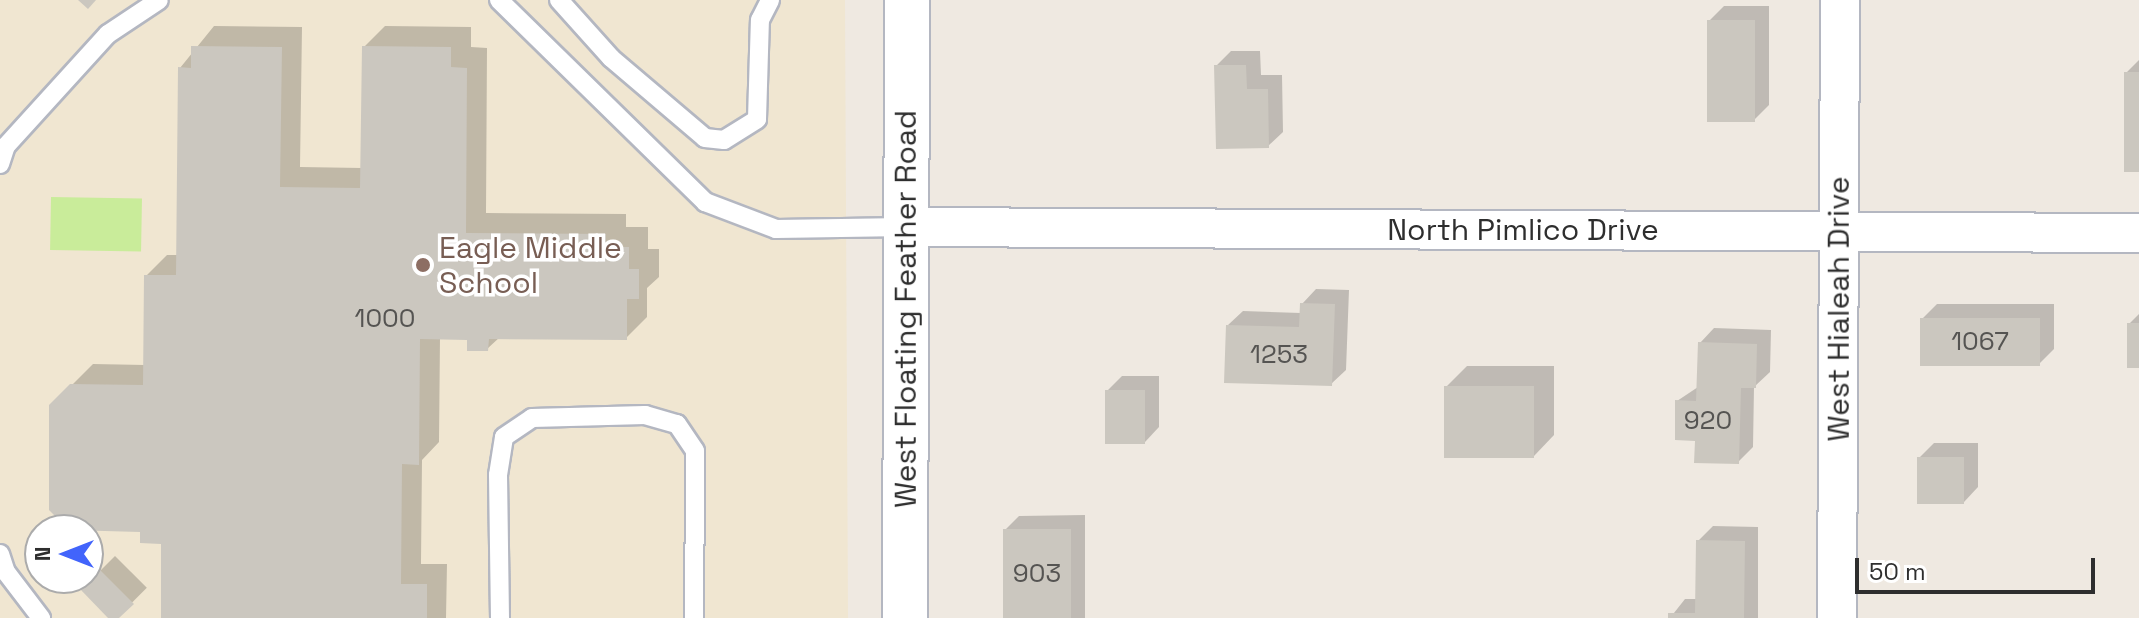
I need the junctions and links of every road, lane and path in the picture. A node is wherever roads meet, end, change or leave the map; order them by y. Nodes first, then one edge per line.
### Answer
1 (159, 0) edge
2 (499, 0) edge
3 (559, 0) edge
4 (770, 0) edge
5 (907, 0) edge
6 (1840, 0) edge
7 (0, 164) edge
8 (906, 227) junction
9 (1839, 232) junction
10 (2139, 233) edge
11 (0, 554) edge
12 (41, 618) edge
13 (500, 618) edge
14 (694, 618) edge
15 (905, 618) edge
16 (1837, 618) edge

1 - 7 lane
2 - 8 lane
3 - 4 lane
5 - 8 main road, West Floating Feather Road
6 - 9 street, West Hialeah Drive
8 - 9 street, North Pimlico Drive
8 - 15 main road, West Floating Feather Road
9 - 10 street, North Pimlico Drive
9 - 16 street, West Hialeah Drive
11 - 12 lane
13 - 14 lane

